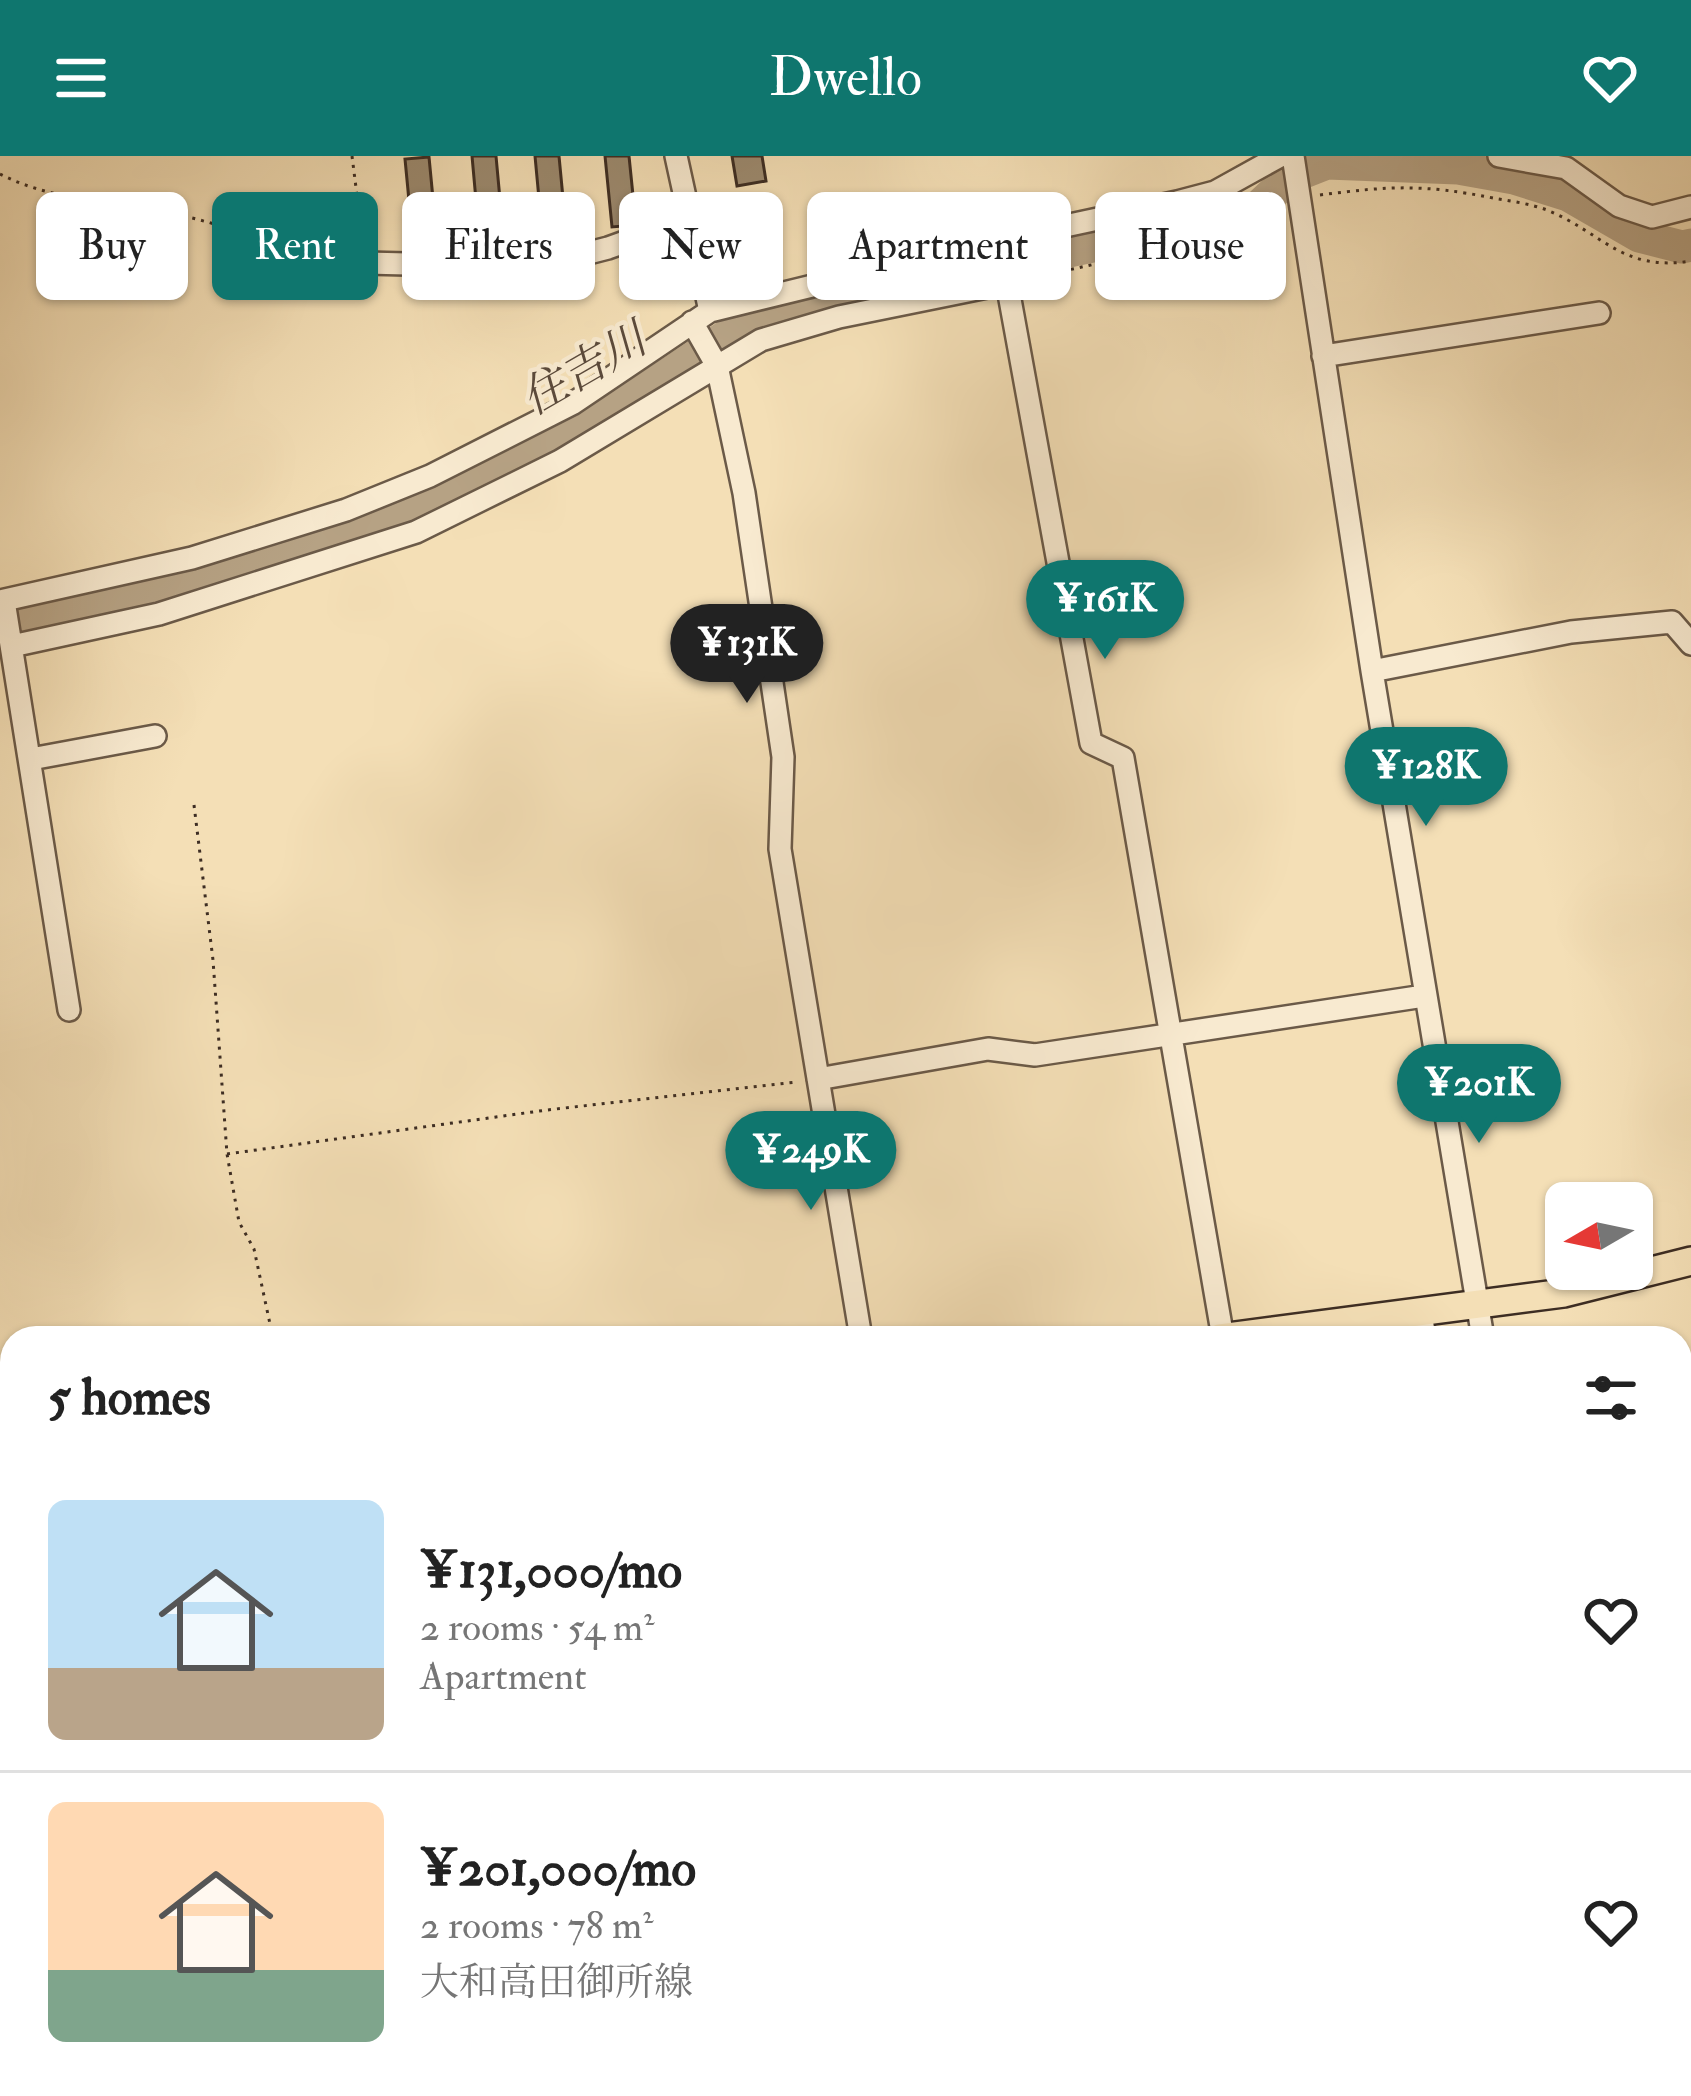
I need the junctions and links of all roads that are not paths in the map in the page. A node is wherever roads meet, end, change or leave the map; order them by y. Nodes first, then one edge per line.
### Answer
1 (676, 156) edge
2 (1280, 156) edge
3 (1293, 156) edge
4 (1499, 156) edge
5 (685, 192) edge
6 (1691, 207) edge
7 (619, 244) edge
8 (378, 263) edge
9 (699, 300) edge
10 (1599, 313) dead end
11 (701, 316) junction
12 (1323, 356) junction
13 (717, 366) junction
14 (2, 601) edge
15 (1691, 644) edge
16 (12, 646) junction
17 (1372, 670) junction
18 (8, 671) edge
19 (155, 736) dead end
20 (31, 759) junction
21 (1424, 996) junction
22 (69, 1010) dead end
23 (1171, 1033) junction
24 (818, 1079) junction
25 (1691, 1261) edge
26 (1478, 1306) junction
27 (1423, 1325) edge
28 (859, 1326) edge
29 (1219, 1326) edge
30 (1481, 1326) edge

1 - 5 street
2 - 11 street
3 - 12 street
4 - 6 street
7 - 8 street
9 - 11 street
10 - 12 street
11 - 13 street
11 - 14 street
12 - 17 street
13 - 16 street
13 - 23 street
13 - 24 street
14 - 16 street
15 - 17 street
16 - 18 street
17 - 21 street
18 - 20 street
19 - 20 street
20 - 22 street
21 - 23 street
21 - 26 street
23 - 24 street
23 - 29 street
24 - 28 street
25 - 26 main road
26 - 27 main road
26 - 30 street

